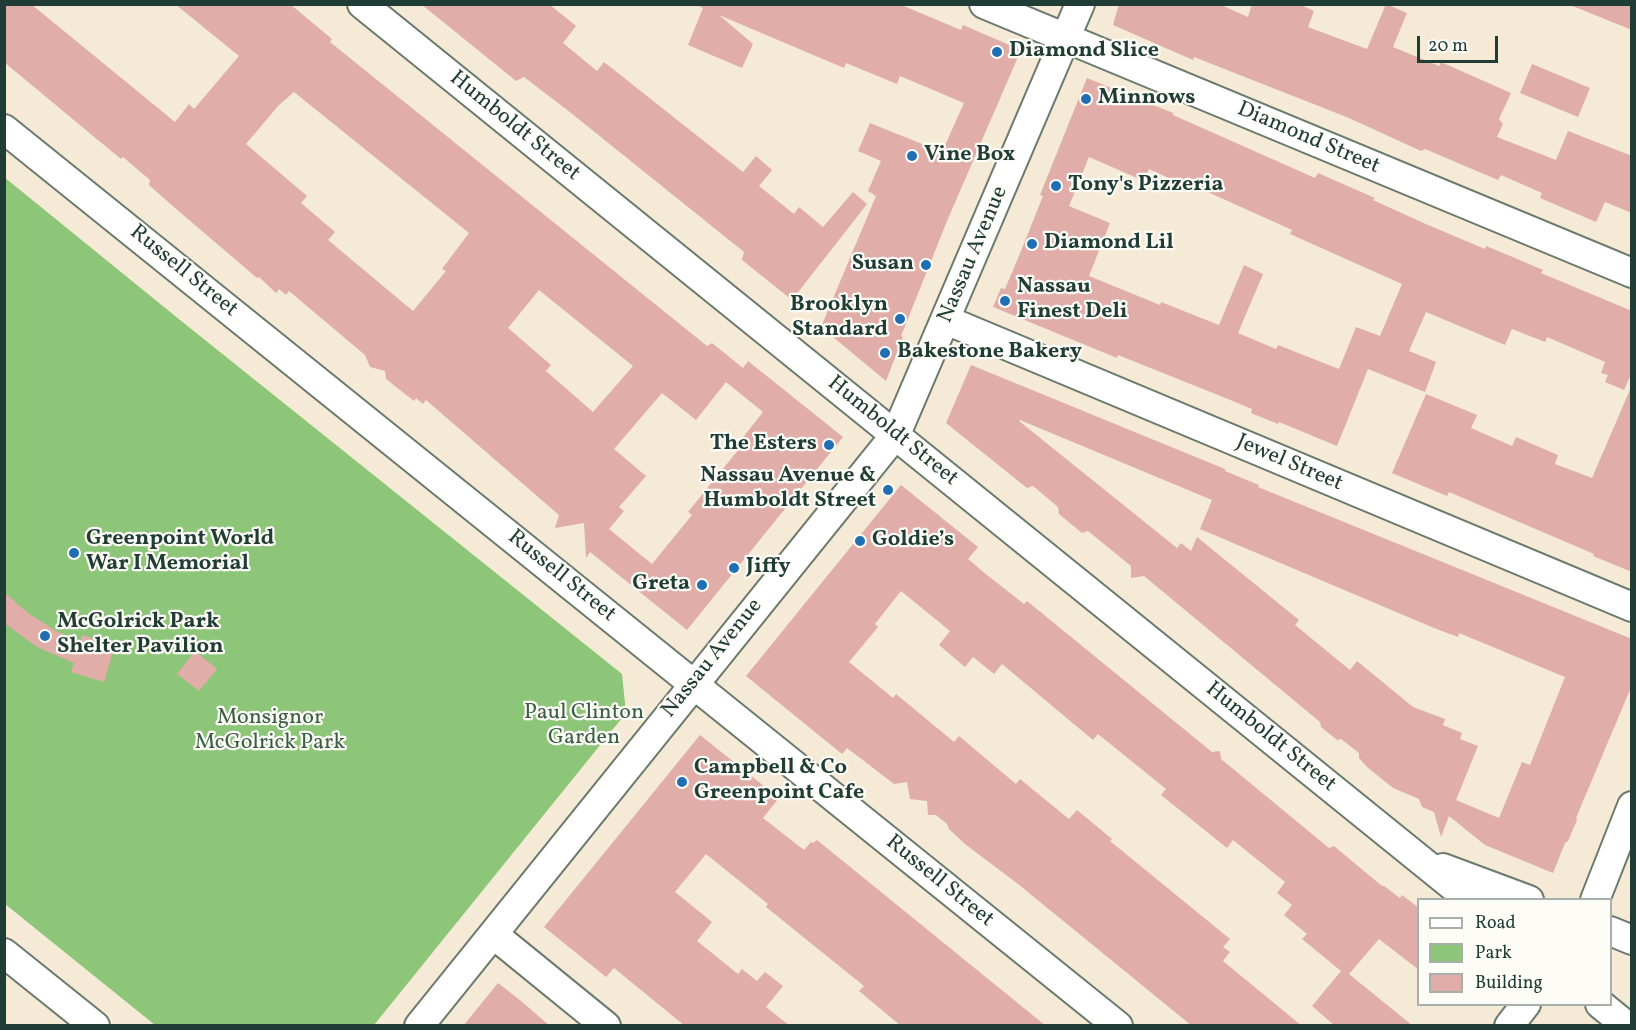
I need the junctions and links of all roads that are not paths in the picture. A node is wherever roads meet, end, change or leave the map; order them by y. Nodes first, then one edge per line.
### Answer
1 (362, 4) edge
2 (984, 4) edge
3 (1080, 4) edge
4 (1066, 39) junction
5 (4, 129) edge
6 (1632, 273) edge
7 (946, 320) junction
8 (896, 434) junction
9 (1632, 606) edge
10 (693, 684) junction
11 (1632, 806) edge
12 (1421, 860) junction
13 (1468, 898) edge
14 (1524, 898) edge
15 (1596, 898) edge
16 (1612, 931) edge
17 (493, 934) junction
18 (1632, 940) edge
19 (4, 953) edge
20 (1525, 1006) edge
21 (1601, 1006) edge
22 (95, 1026) edge
23 (418, 1026) edge
24 (606, 1026) edge
25 (1118, 1026) edge
26 (1509, 1026) edge
27 (1627, 1026) edge

1 - 8 street, Humboldt Street
2 - 4 street, Diamond Street
3 - 4 street, Nassau Avenue
4 - 6 street, Diamond Street
4 - 7 street, Nassau Avenue
5 - 10 street, Russell Street
7 - 8 street, Nassau Avenue
7 - 9 street, Jewel Street
8 - 10 street, Nassau Avenue
8 - 12 street, Humboldt Street
10 - 17 street, Nassau Avenue
10 - 25 street, Russell Street
11 - 15 street
12 - 13 street, Humboldt Street
12 - 14 street, Humboldt Street
16 - 18 street
17 - 23 street, Nassau Avenue
17 - 24 street
19 - 22 street
20 - 26 street
21 - 27 street

